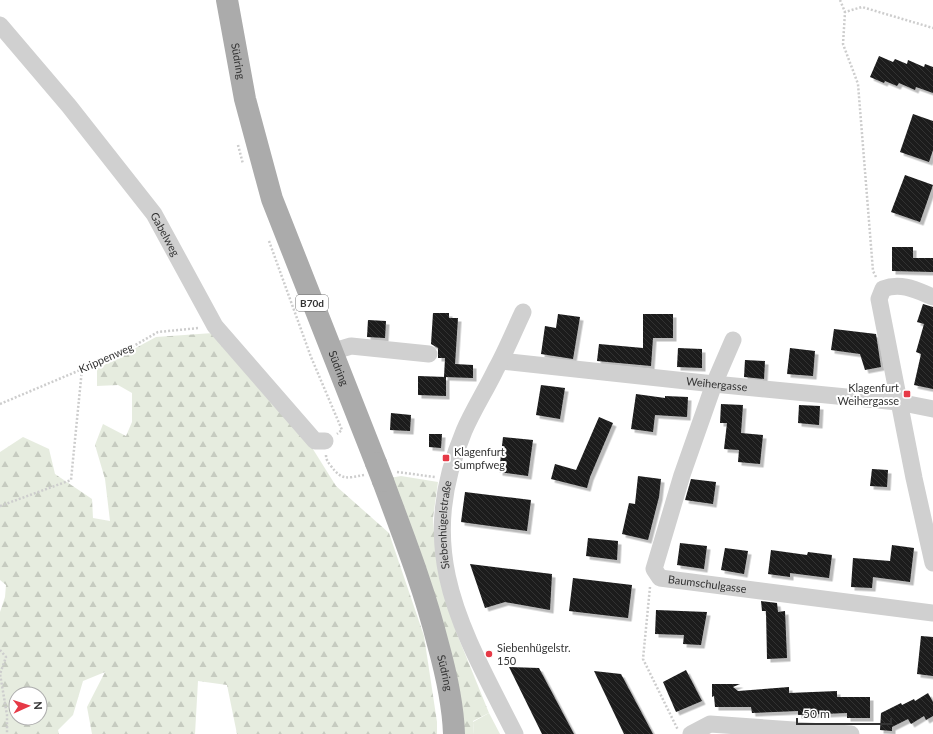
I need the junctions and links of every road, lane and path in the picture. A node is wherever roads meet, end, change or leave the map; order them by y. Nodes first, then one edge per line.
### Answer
1 (227, 0) edge
2 (840, 0) edge
3 (845, 12) junction
4 (0, 25) edge
5 (933, 28) edge
6 (883, 289) junction
7 (933, 297) edge
8 (523, 312) dead end
9 (215, 326) junction
10 (733, 340) dead end
11 (331, 352) junction
12 (429, 354) dead end
13 (501, 361) junction
14 (82, 369) junction
15 (714, 384) junction
16 (898, 402) junction
17 (0, 404) edge
18 (933, 409) edge
19 (325, 441) dead end
20 (0, 506) edge
21 (933, 563) edge
22 (660, 578) junction
23 (933, 613) edge
24 (0, 650) edge
25 (802, 732) edge
26 (7, 734) edge
27 (454, 734) edge
28 (515, 734) edge
29 (680, 734) edge
30 (691, 734) edge
31 (851, 734) edge

1 - 11 main road, Südring / B70d
2 - 3 path
3 - 5 path
3 - 6 path
4 - 9 street, Gabelweg
6 - 7 street
6 - 16 street
8 - 13 street, Siebenhügelstraße
9 - 14 path, Krippenweg
9 - 19 street, Gabelweg
10 - 15 street, Baumschulgasse
11 - 12 street
11 - 27 main road, Südring / B70d
13 - 15 street, Weihergasse
13 - 28 street, Siebenhügelstraße
14 - 17 path, Krippenweg
14 - 20 path
15 - 16 street, Weihergasse
15 - 22 street, Baumschulgasse
16 - 18 street, Weihergasse
16 - 21 street
22 - 23 street, Baumschulgasse
22 - 29 path
24 - 26 path
25 - 30 street
25 - 31 street

